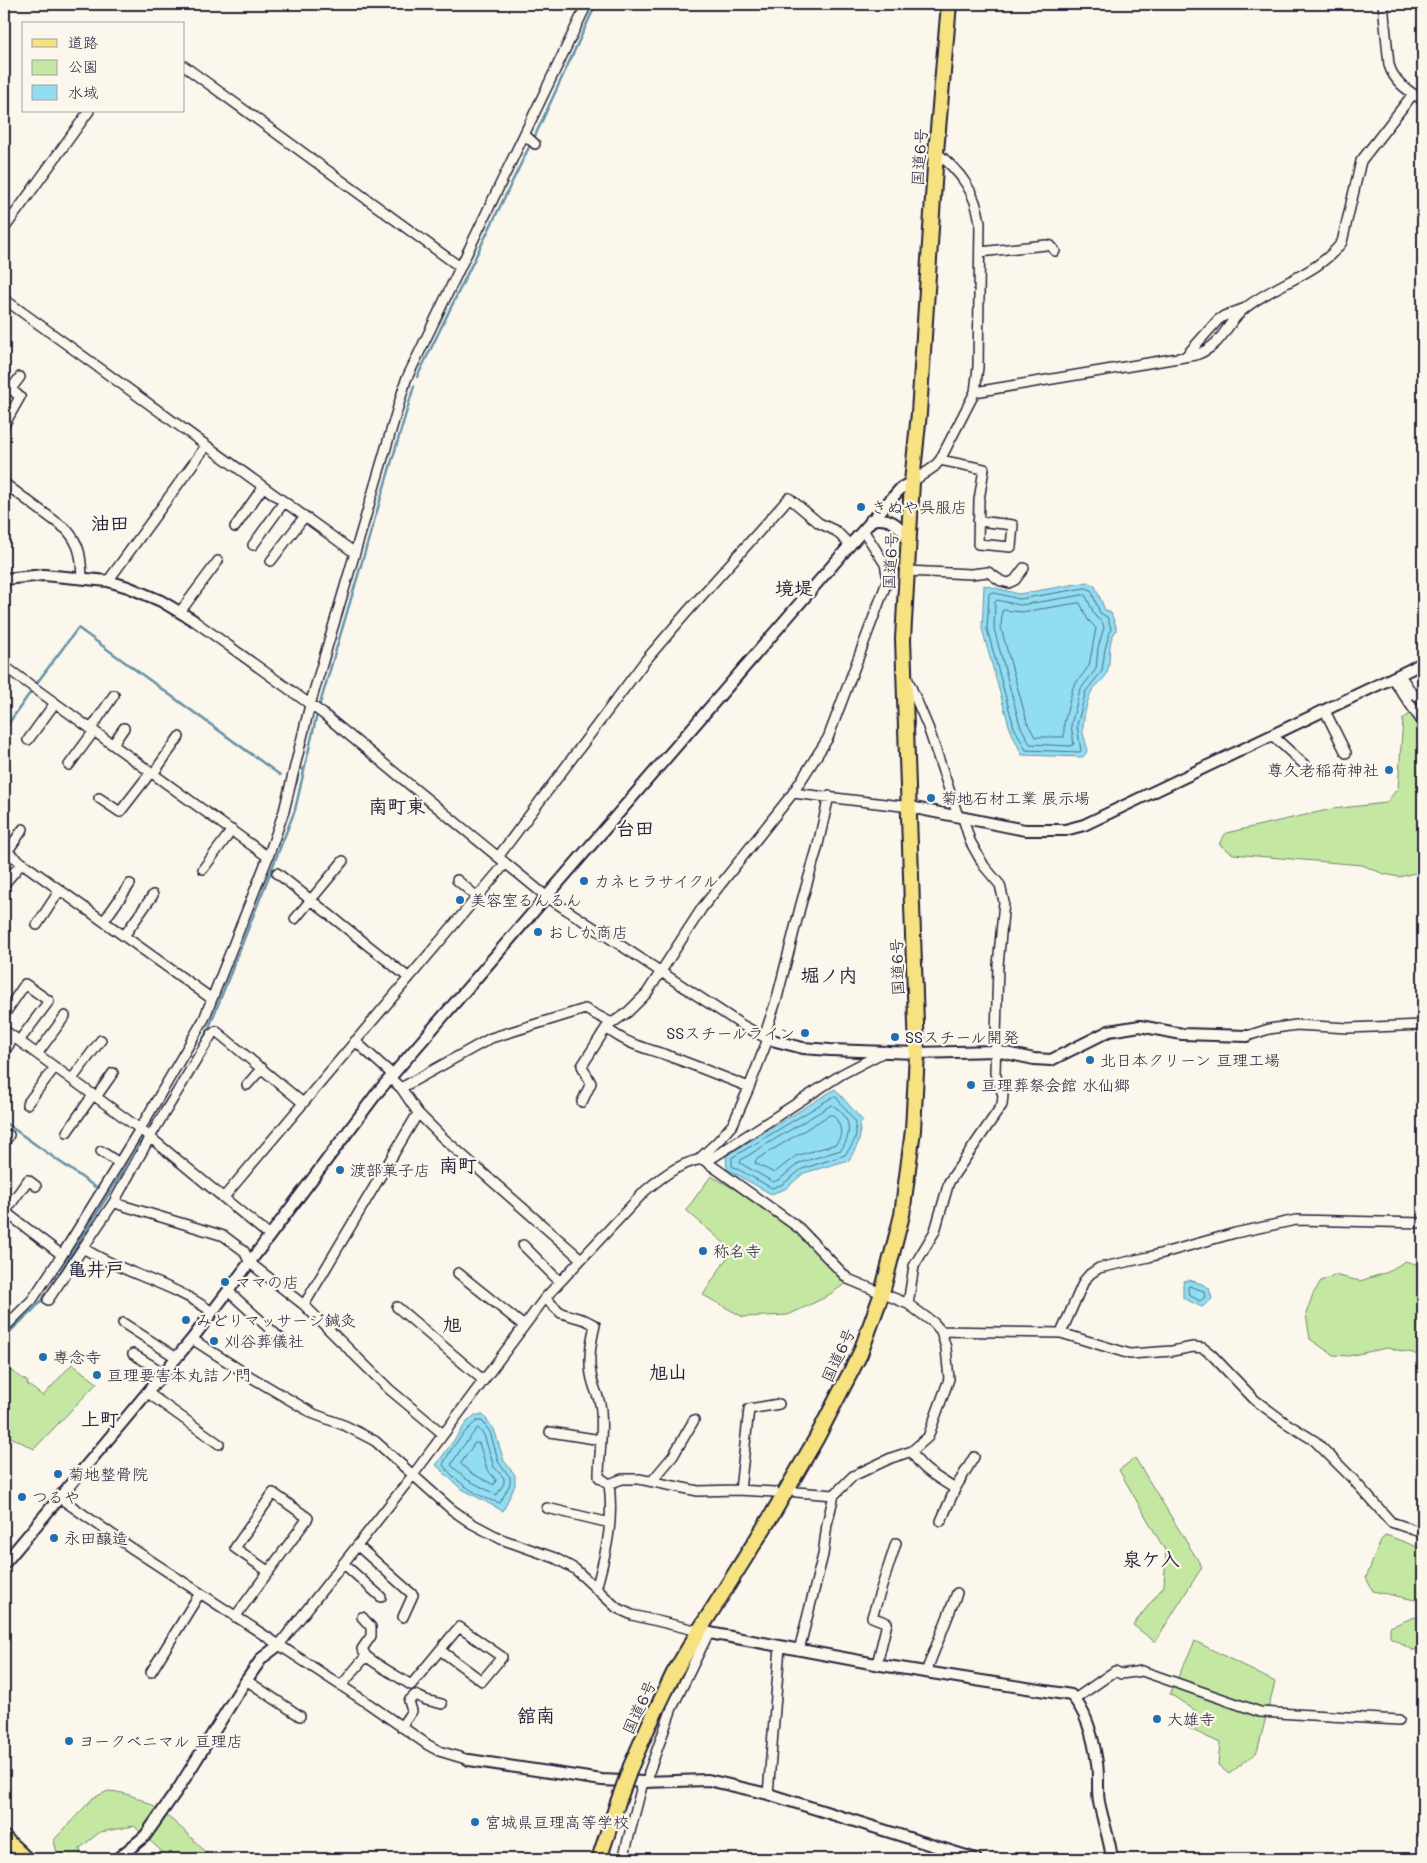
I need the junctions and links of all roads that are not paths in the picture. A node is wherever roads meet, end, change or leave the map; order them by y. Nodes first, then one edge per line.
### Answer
1 (587, 4) edge
2 (949, 4) edge
3 (1384, 4) edge
4 (185, 67) edge
5 (1413, 94) junction
6 (1423, 100) edge
7 (88, 112) edge
8 (525, 135) junction
9 (535, 144) dead end
10 (936, 152) junction
11 (4, 229) edge
12 (1055, 251) dead end
13 (980, 252) junction
14 (460, 267) junction
15 (4, 300) edge
16 (1243, 309) junction
17 (1185, 357) junction
18 (20, 377) dead end
19 (975, 392) junction
20 (4, 423) edge
21 (206, 446) junction
22 (940, 460) junction
23 (912, 482) junction
24 (4, 483) edge
25 (263, 487) junction
26 (284, 502) junction
27 (304, 517) junction
28 (872, 520) junction
29 (978, 521) junction
30 (235, 527) dead end
31 (863, 530) junction
32 (909, 539) junction
33 (850, 544) junction
34 (253, 545) dead end
35 (355, 553) junction
36 (218, 561) dead end
37 (272, 561) dead end
38 (1024, 568) dead end
39 (907, 571) junction
40 (82, 578) junction
41 (4, 579) edge
42 (108, 581) junction
43 (180, 612) junction
44 (193, 620) joint
45 (1423, 662) edge
46 (4, 666) edge
47 (904, 673) junction
48 (1396, 676) junction
49 (114, 695) dead end
50 (1423, 699) edge
51 (55, 703) junction
52 (310, 705) junction
53 (1325, 711) junction
54 (1423, 723) edge
55 (124, 728) dead end
56 (93, 730) junction
57 (1273, 736) junction
58 (179, 737) dead end
59 (28, 740) dead end
60 (113, 744) junction
61 (1346, 753) dead end
62 (69, 765) dead end
63 (1308, 768) dead end
64 (152, 773) junction
65 (793, 793) junction
66 (829, 796) junction
67 (99, 798) dead end
68 (910, 806) junction
69 (961, 817) junction
70 (23, 829) dead end
71 (232, 830) junction
72 (5, 851) edge
73 (268, 857) junction
74 (498, 857) junction
75 (343, 861) dead end
76 (22, 863) junction
77 (505, 864) junction
78 (203, 869) dead end
79 (277, 873) dead end
80 (457, 880) dead end
81 (4, 884) edge
82 (130, 884) dead end
83 (60, 890) junction
84 (153, 895) dead end
85 (476, 897) junction
86 (547, 897) junction
87 (312, 900) junction
88 (295, 919) dead end
89 (104, 922) junction
90 (37, 925) dead end
91 (124, 936) junction
92 (662, 971) junction
93 (408, 978) junction
94 (212, 999) junction
95 (4, 1015) edge
96 (65, 1016) dead end
97 (1423, 1025) edge
98 (609, 1026) junction
99 (4, 1030) edge
100 (1247, 1036) joint
101 (766, 1038) junction
102 (17, 1039) junction
103 (101, 1040) dead end
104 (355, 1041) junction
105 (886, 1051) junction
106 (996, 1051) junction
107 (4, 1052) edge
108 (917, 1053) junction
109 (37, 1054) junction
110 (55, 1067) junction
111 (262, 1068) junction
112 (113, 1073) dead end
113 (391, 1077) junction
114 (72, 1079) junction
115 (247, 1086) dead end
116 (749, 1087) junction
117 (401, 1088) junction
118 (95, 1096) junction
119 (582, 1102) dead end
120 (303, 1103) junction
121 (27, 1104) dead end
122 (418, 1113) junction
123 (140, 1129) junction
124 (67, 1132) dead end
125 (9, 1135) dead end
126 (150, 1137) junction
127 (4, 1143) edge
128 (101, 1151) dead end
129 (700, 1158) junction
130 (119, 1163) junction
131 (36, 1186) dead end
132 (224, 1197) junction
133 (114, 1202) junction
134 (4, 1212) edge
135 (1423, 1223) edge
136 (270, 1236) junction
137 (523, 1245) dead end
138 (83, 1248) junction
139 (62, 1255) junction
140 (581, 1259) junction
141 (250, 1263) junction
142 (458, 1273) dead end
143 (560, 1282) junction
144 (228, 1291) junction
145 (882, 1293) junction
146 (545, 1298) junction
147 (48, 1300) dead end
148 (908, 1304) junction
149 (304, 1305) junction
150 (397, 1307) dead end
151 (212, 1312) junction
152 (123, 1324) dead end
153 (524, 1326) junction
154 (4, 1328) edge
155 (941, 1331) junction
156 (1061, 1333) junction
157 (192, 1339) junction
158 (282, 1340) dead end
159 (133, 1354) dead end
160 (176, 1358) junction
161 (164, 1373) junction
162 (484, 1380) junction
163 (148, 1393) junction
164 (778, 1404) dead end
165 (694, 1420) dead end
166 (550, 1432) dead end
167 (442, 1434) junction
168 (601, 1440) junction
169 (219, 1444) dead end
170 (912, 1451) junction
171 (974, 1457) dead end
172 (413, 1475) junction
173 (652, 1481) junction
174 (608, 1484) junction
175 (955, 1489) junction
176 (740, 1490) junction
177 (775, 1492) dead end
178 (796, 1492) dead end
179 (834, 1495) junction
180 (60, 1498) junction
181 (548, 1508) dead end
182 (941, 1521) dead end
183 (610, 1523) junction
184 (1423, 1533) edge
185 (896, 1543) dead end
186 (358, 1546) junction
187 (4, 1564) edge
188 (344, 1564) junction
189 (269, 1572) junction
190 (596, 1589) junction
191 (957, 1593) dead end
192 (200, 1594) junction
193 (380, 1597) dead end
194 (235, 1617) junction
195 (362, 1617) dead end
196 (403, 1617) dead end
197 (704, 1631) junction
198 (279, 1645) junction
199 (780, 1647) junction
200 (440, 1650) junction
201 (799, 1650) junction
202 (366, 1656) junction
203 (877, 1664) junction
204 (151, 1672) dead end
205 (926, 1672) junction
206 (246, 1680) junction
207 (341, 1686) junction
208 (1075, 1699) junction
209 (442, 1704) dead end
210 (300, 1716) dead end
211 (1399, 1720) dead end
212 (401, 1727) junction
213 (469, 1760) joint
214 (646, 1782) junction
215 (768, 1794) junction
216 (4, 1837) edge
217 (27, 1859) edge
218 (117, 1859) edge
219 (599, 1859) edge
220 (622, 1859) edge
221 (976, 1859) edge
222 (1112, 1859) edge

1 - 8 street
2 - 10 highway, 国道6号
3 - 5 street
4 - 14 street
5 - 6 street
5 - 16 street
7 - 11 street
8 - 9 street
8 - 14 street
10 - 13 street
10 - 23 highway, 国道6号
12 - 13 street
13 - 19 street
14 - 35 street
15 - 21 street
16 - 17 street
16 - 17 street
17 - 19 street
18 - 20 street
19 - 22 street
21 - 25 street
21 - 42 street
22 - 23 street
22 - 29 street
23 - 28 street
23 - 32 highway, 国道6号
24 - 40 street
25 - 26 street
25 - 30 street
26 - 27 street
26 - 34 street
27 - 35 street
27 - 37 street
28 - 31 street
28 - 32 street
29 - 29 street
31 - 33 street
31 - 65 street
32 - 39 highway, 国道6号
33 - 74 street
33 - 86 street
35 - 52 street
36 - 43 street
38 - 39 street
39 - 47 highway, 国道6号
40 - 41 street
40 - 42 street
42 - 43 street
43 - 44 street
44 - 52 street
45 - 48 street
46 - 51 street
47 - 68 highway, 国道6号
47 - 69 street
48 - 50 street
48 - 53 street
48 - 54 street
49 - 56 street
51 - 56 street
51 - 59 street
52 - 73 street
52 - 74 street
53 - 57 street
53 - 61 street
55 - 60 street
56 - 60 street
56 - 62 street
57 - 63 street
57 - 69 street
58 - 64 street
60 - 64 street
64 - 67 street
64 - 71 street
65 - 66 street
65 - 92 street
66 - 68 street
66 - 101 street
68 - 69 street
68 - 108 highway, 国道6号
69 - 106 street
70 - 72 street
71 - 73 street
71 - 78 street
72 - 76 street
73 - 94 street
74 - 77 street
75 - 87 street
76 - 81 street
76 - 83 street
77 - 85 street
77 - 86 street
79 - 87 street
80 - 85 street
82 - 89 street
83 - 89 street
83 - 90 street
84 - 91 street
85 - 93 street
86 - 92 street
86 - 113 street
87 - 88 street
87 - 93 street
89 - 91 street
91 - 94 street
92 - 98 street
92 - 101 street
93 - 104 street
94 - 123 street
95 - 102 street
96 - 109 street
97 - 100 street
98 - 116 street
98 - 117 street
98 - 119 street
99 - 102 street
100 - 106 street
101 - 105 street
101 - 116 street
102 - 107 street
102 - 109 street
103 - 114 street
104 - 113 street
104 - 120 street
105 - 108 street
105 - 129 street
106 - 108 street
106 - 148 street
108 - 145 highway, 国道6号
109 - 110 street
110 - 114 street
110 - 121 street
111 - 115 street
111 - 120 street
111 - 126 street
112 - 118 street
113 - 117 street
113 - 136 street
114 - 118 street
116 - 129 street
117 - 122 street
118 - 123 street
118 - 124 street
120 - 132 street
122 - 140 street
122 - 149 street
123 - 126 street
123 - 130 street
125 - 127 street
126 - 132 street
126 - 133 street
128 - 130 street
129 - 140 street
129 - 145 street
130 - 139 street
131 - 134 street
132 - 136 street
133 - 138 street
133 - 141 street
134 - 139 street
135 - 156 street
136 - 141 street
137 - 143 street
138 - 147 street
138 - 151 street
139 - 154 street
140 - 143 street
141 - 144 street
141 - 149 street
142 - 153 street
143 - 146 street
144 - 151 street
144 - 158 street
145 - 148 street
145 - 197 highway, 国道6号
146 - 153 street
146 - 168 street
148 - 155 street
149 - 167 street
150 - 162 street
151 - 157 street
152 - 160 street
153 - 162 street
155 - 156 street
155 - 170 street
156 - 184 street
157 - 160 street
157 - 172 street
159 - 161 street
160 - 161 street
161 - 163 street
162 - 167 street
163 - 169 street
163 - 180 street
164 - 176 street
165 - 173 street
166 - 168 street
167 - 172 street
168 - 174 street
170 - 175 street
170 - 179 street
171 - 175 street
172 - 186 street
172 - 190 street
173 - 174 street
173 - 176 street
174 - 183 street
175 - 182 street
176 - 177 street
178 - 179 street
179 - 201 street
180 - 187 street
180 - 192 street
181 - 183 street
183 - 190 street
185 - 203 street
186 - 188 street
186 - 196 street
188 - 193 street
188 - 198 street
189 - 189 street
189 - 194 street
190 - 197 street
191 - 205 street
192 - 194 street
192 - 204 street
194 - 198 street
195 - 202 street
197 - 199 street
197 - 214 street
197 - 219 highway, 国道6号, bridge
198 - 206 street
198 - 207 street
199 - 201 street
199 - 215 street
200 - 200 street
200 - 202 street
201 - 203 street
202 - 207 street
203 - 205 street
205 - 208 street
206 - 210 street
206 - 218 street
207 - 212 street
208 - 211 street
208 - 222 street
209 - 212 street
212 - 213 street
213 - 214 street
214 - 215 street
214 - 220 street
215 - 221 street
216 - 217 main road

